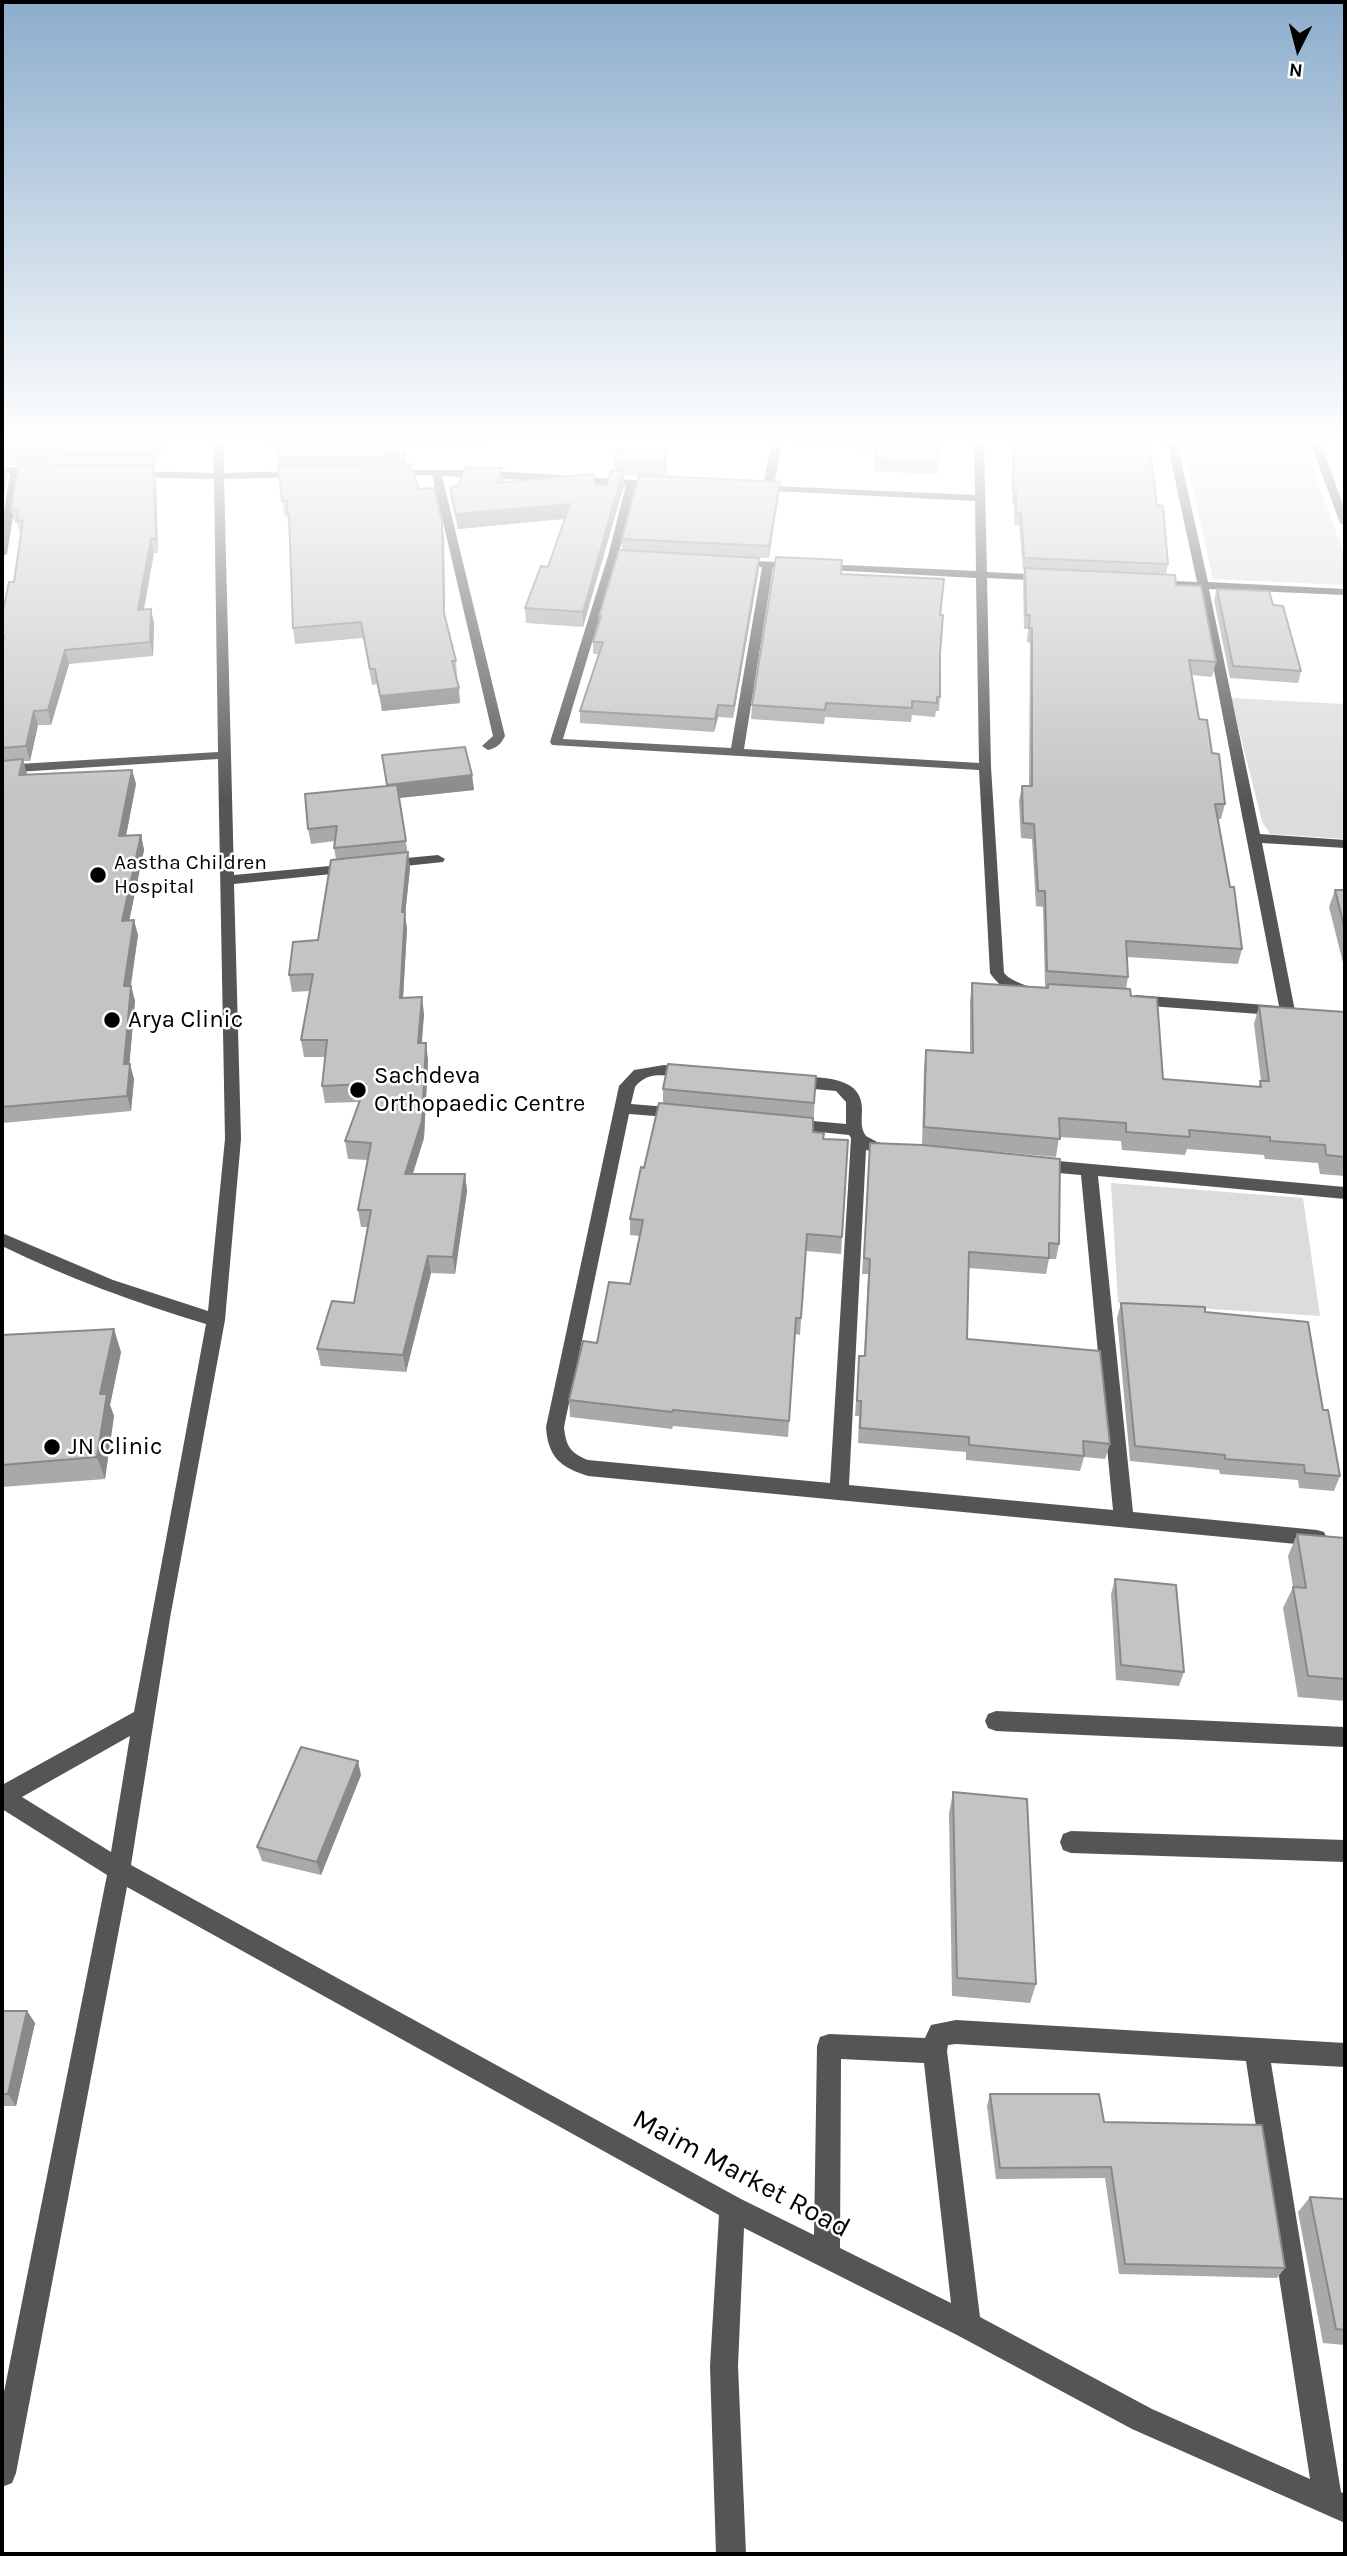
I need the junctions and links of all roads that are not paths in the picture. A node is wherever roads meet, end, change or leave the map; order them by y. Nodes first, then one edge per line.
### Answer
1 (220, 561) edge
2 (457, 561) edge
3 (618, 561) edge
4 (980, 561) edge
5 (1197, 561) edge
6 (729, 562) edge
7 (768, 564) junction
8 (980, 574) junction
9 (1063, 578) edge
10 (1133, 582) edge
11 (1202, 585) junction
12 (1345, 592) edge
13 (488, 746) dead end
14 (737, 753) junction
15 (224, 755) junction
16 (985, 767) junction
17 (2, 769) edge
18 (1253, 838) junction
19 (1345, 844) edge
20 (438, 859) dead end
21 (229, 880) junction
22 (1046, 994) edge
23 (1126, 1000) edge
24 (710, 1074) edge
25 (775, 1080) edge
26 (622, 1108) junction
27 (690, 1114) edge
28 (772, 1122) edge
29 (856, 1135) junction
30 (910, 1152) edge
31 (1020, 1163) edge
32 (1089, 1170) junction
33 (1345, 1193) edge
34 (2, 1239) edge
35 (216, 1320) junction
36 (839, 1492) junction
37 (1124, 1520) junction
38 (1327, 1539) edge
39 (144, 1717) junction
40 (996, 1721) dead end
41 (1345, 1737) edge
42 (2, 1797) edge
43 (1071, 1842) dead end
44 (1345, 1851) edge
45 (119, 1870) junction
46 (1257, 2050) junction
47 (935, 2051) junction
48 (1345, 2056) edge
49 (732, 2208) junction
50 (827, 2255) junction
51 (967, 2325) junction
52 (2, 2473) edge
53 (1336, 2505) edge
54 (732, 2554) edge

1 - 15 street
2 - 13 street
3 - 14 street
4 - 8 street
5 - 11 street
6 - 7 street
7 - 8 street
7 - 14 street
8 - 9 street
8 - 16 street
10 - 11 street
11 - 12 street
11 - 18 street
14 - 16 street
15 - 17 street
15 - 21 street
16 - 22 street
18 - 19 street
18 - 23 street
20 - 21 street
21 - 35 street
24 - 26 street
25 - 29 street
26 - 27 street
26 - 36 street
28 - 29 street
29 - 30 street
29 - 36 street
31 - 32 street
32 - 33 street
32 - 37 street
34 - 35 street
35 - 39 street
36 - 37 street
37 - 38 street
39 - 42 street
39 - 45 street
40 - 41 street
42 - 45 street, Maim Market Road
43 - 44 street
45 - 49 street, Maim Market Road
45 - 52 street
46 - 47 street
46 - 48 street
46 - 53 street
47 - 50 street
47 - 51 street
49 - 50 street, Maim Market Road
49 - 54 street
50 - 51 street, Maim Market Road
51 - 53 street, Maim Market Road

